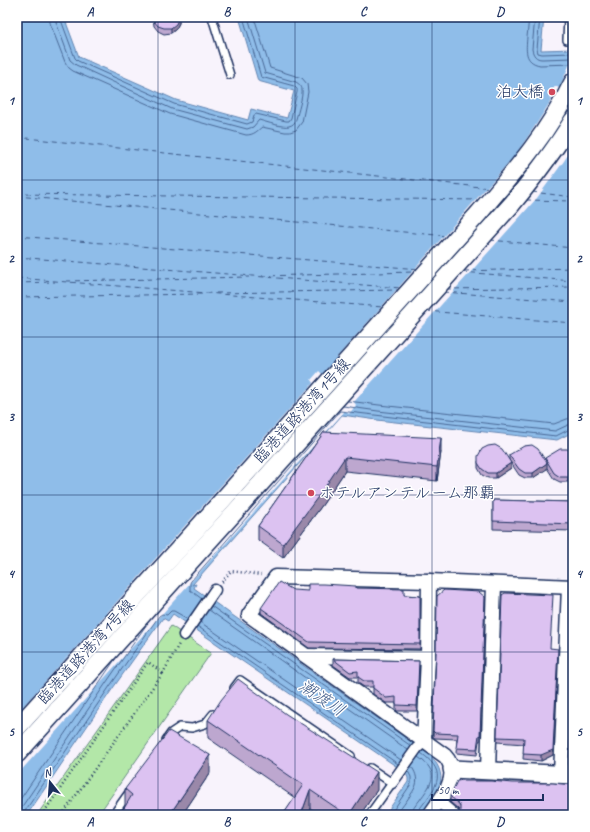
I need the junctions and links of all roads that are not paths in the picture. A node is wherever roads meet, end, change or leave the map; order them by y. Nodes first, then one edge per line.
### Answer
1 (212, 17) edge
2 (568, 17) edge
3 (567, 40) dead end
4 (230, 75) dead end
5 (573, 82) edge
6 (573, 120) edge
7 (429, 581) junction
8 (494, 584) junction
9 (571, 587) edge
10 (215, 590) road end
11 (184, 635) road end
12 (306, 656) junction
13 (428, 658) junction
14 (232, 691) edge
15 (218, 707) edge
16 (17, 728) edge
17 (421, 745) junction
18 (162, 746) edge
19 (17, 754) edge
20 (359, 761) edge
21 (365, 765) edge
22 (452, 769) junction
23 (488, 771) junction
24 (567, 774) edge
25 (135, 783) edge
26 (392, 783) junction
27 (438, 803) junction
28 (113, 815) edge
29 (369, 815) edge
30 (430, 815) edge
31 (452, 815) edge

1 - 4 lane
2 - 3 lane
5 - 16 street, 臨港道路港湾1号線
6 - 19 street, 臨港道路港湾1号線
7 - 8 street
7 - 12 street
7 - 13 street
8 - 9 street
8 - 23 street
9 - 24 street
10 - 11 street
12 - 13 street
12 - 17 street
13 - 17 street
14 - 20 lane
15 - 18 lane
17 - 22 street
17 - 26 street
21 - 26 lane
22 - 23 street
22 - 27 street
23 - 24 street
25 - 28 lane
26 - 29 lane
27 - 30 street
27 - 31 street

